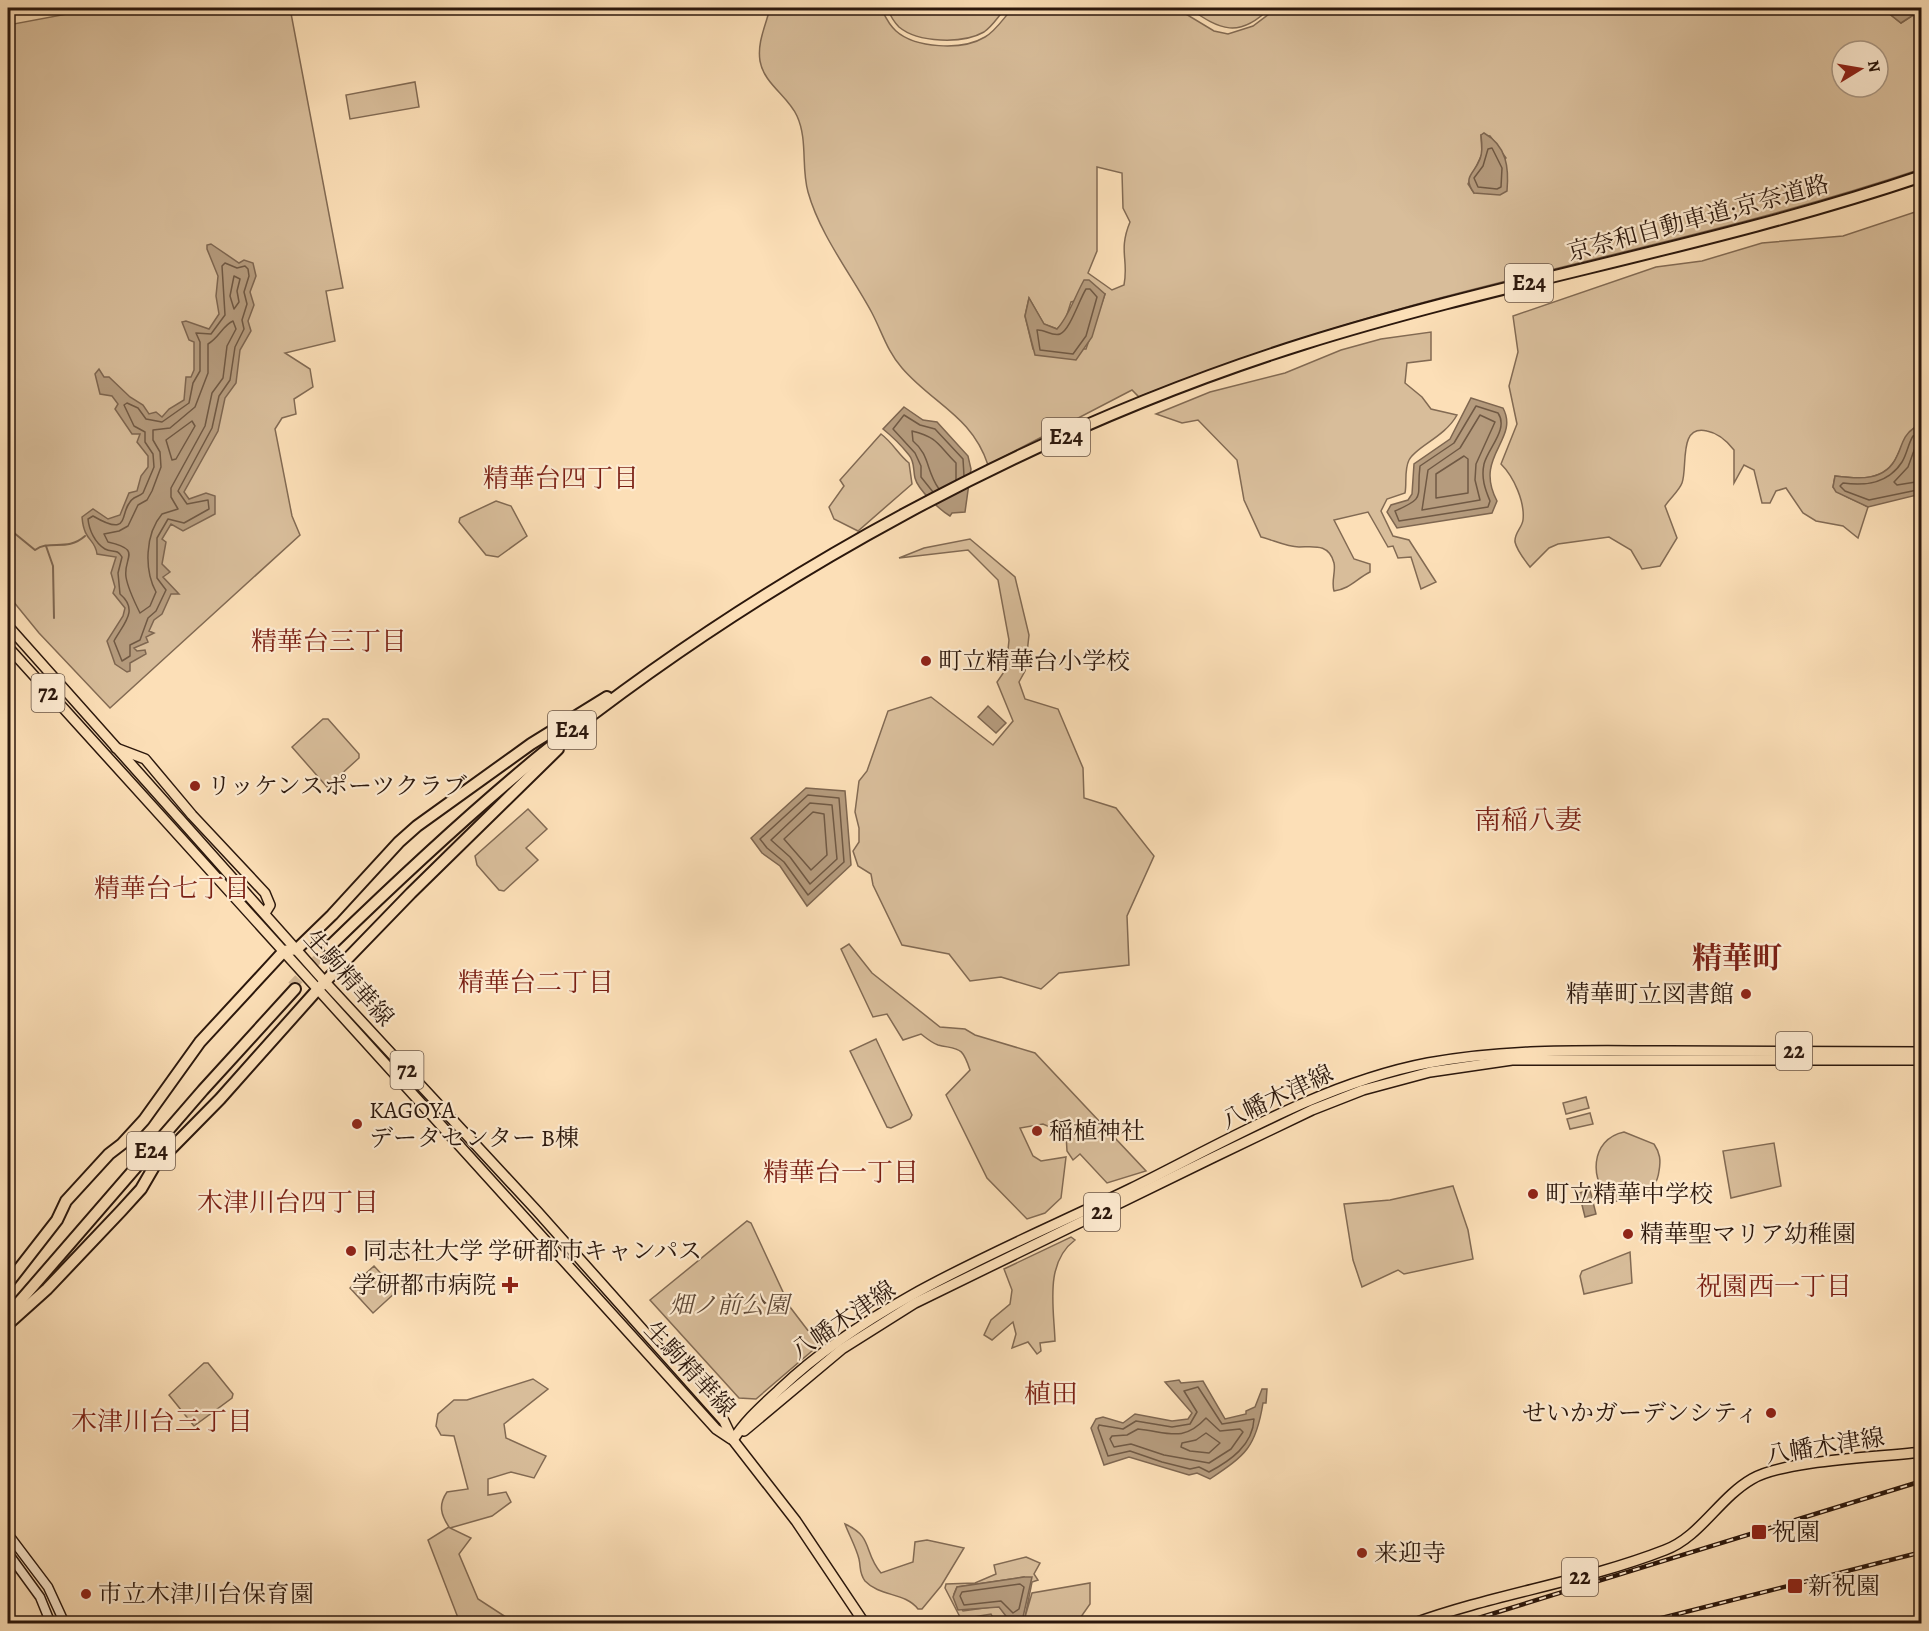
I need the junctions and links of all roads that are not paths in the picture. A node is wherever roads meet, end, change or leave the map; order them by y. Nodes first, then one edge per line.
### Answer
1 (1922, 178) edge
2 (843, 550) junction
3 (8, 626) edge
4 (8, 647) edge
5 (680, 652) junction
6 (562, 744) junction
7 (116, 748) junction
8 (195, 834) junction
9 (213, 837) junction
10 (265, 914) junction
11 (297, 949) junction
12 (284, 951) junction
13 (321, 985) junction
14 (1922, 1052) edge
15 (1922, 1060) edge
16 (8, 1283) edge
17 (8, 1309) edge
18 (8, 1315) edge
19 (8, 1324) edge
20 (733, 1440) junction
21 (1922, 1452) edge
22 (8, 1534) edge
23 (8, 1553) edge
24 (51, 1623) edge
25 (64, 1623) edge
26 (865, 1623) edge
27 (1412, 1623) edge

1 - 2 highway, 京奈和自動車道;京奈道路 / E24
2 - 5 highway, 京奈和自動車道;京奈道路 / E24
2 - 6 highway, 京奈和自動車道;京奈道路 / E24
3 - 7 main road, 生駒精華線 / 72
4 - 12 main road, 生駒精華線 / 72
5 - 6 highway, 京奈和自動車道;京奈道路 / E24
5 - 11 highway
6 - 13 highway
7 - 8 main road, 生駒精華線 / 72
7 - 9 main road
8 - 9 main road
8 - 10 main road, 生駒精華線 / 72
9 - 10 main road
10 - 11 main road, 生駒精華線 / 72
11 - 12 highway
11 - 13 main road, 生駒精華線 / 72
12 - 13 main road, 生駒精華線 / 72
12 - 16 highway
13 - 19 highway
13 - 20 main road, 生駒精華線 / 72
14 - 20 main road, 八幡木津線 / 22
15 - 20 main road, 八幡木津線 / 22
17 - 18 highway, E24
20 - 26 main road
21 - 27 main road, 八幡木津線 / 22
22 - 25 main road
23 - 24 main road

